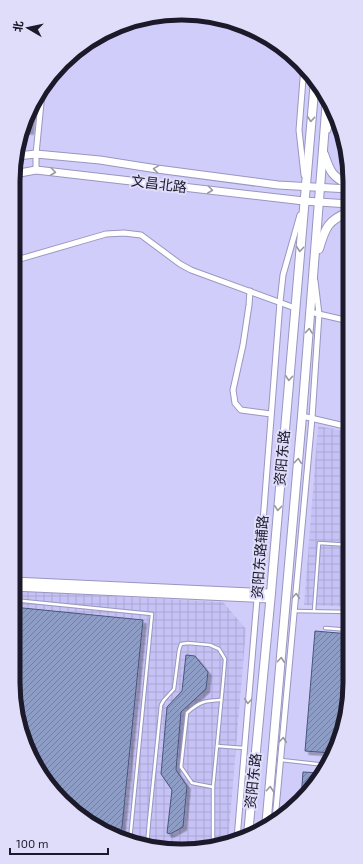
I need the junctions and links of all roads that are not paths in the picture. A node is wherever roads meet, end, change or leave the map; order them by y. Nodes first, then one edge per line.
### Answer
1 (303, 75) edge
2 (314, 89) edge
3 (41, 103) edge
4 (326, 110) edge
5 (330, 119) edge
6 (323, 151) junction
7 (36, 154) junction
8 (22, 155) edge
9 (36, 170) junction
10 (20, 173) edge
11 (343, 182) edge
12 (306, 187) junction
13 (320, 187) junction
14 (343, 189) edge
15 (304, 201) junction
16 (319, 203) junction
17 (343, 204) edge
18 (343, 215) edge
19 (338, 217) junction
20 (343, 217) edge
21 (20, 259) edge
22 (314, 269) junction
23 (250, 291) junction
24 (280, 302) junction
25 (295, 308) junction
26 (310, 312) junction
27 (319, 314) junction
28 (343, 320) edge
29 (271, 414) junction
30 (302, 416) junction
31 (312, 418) junction
32 (343, 426) edge
33 (343, 545) edge
34 (20, 580) edge
35 (20, 587) edge
36 (257, 596) junction
37 (270, 596) junction
38 (20, 601) edge
39 (285, 610) junction
40 (294, 611) junction
41 (314, 611) junction
42 (343, 612) edge
43 (325, 628) dead end
44 (343, 629) edge
45 (222, 700) junction
46 (217, 746) junction
47 (244, 748) junction
48 (256, 749) junction
49 (276, 760) junction
50 (321, 764) edge
51 (212, 787) junction
52 (275, 814) edge
53 (267, 819) edge
54 (249, 829) edge
55 (237, 834) edge
56 (130, 835) edge
57 (148, 840) edge
58 (213, 841) edge

1 - 12 street
2 -> 12 main road, 资阳东路
3 - 7 street
4 - 6 main road, 资阳东路
5 - 6 street
6 - 11 main road
6 - 13 main road, 资阳东路
7 - 8 main road
7 - 9 street
12 -> 7 main road
9 - 10 main road, 文昌北路
9 -> 15 main road, 文昌北路
12 - 13 main road
12 - 15 main road, 资阳东路
13 - 14 main road
13 - 16 main road, 资阳东路
15 - 16 main road, 文昌北路
15 - 24 street, 资阳东路辅路
15 -> 25 main road, 资阳东路
16 - 17 main road, 文昌北路
16 - 22 main road, 资阳东路
18 - 19 main road
19 - 20 street
19 - 22 main road
21 - 23 street
22 - 26 main road, 资阳东路
22 - 27 street
23 - 24 street
23 - 29 street
24 - 25 street
24 - 29 street, 资阳东路辅路
25 -> 37 main road, 资阳东路
26 - 27 street
30 -> 26 main road, 资阳东路
27 - 28 street
27 - 31 street
29 - 36 street, 资阳东路辅路
30 - 31 street
39 -> 30 main road, 资阳东路
31 - 32 street
40 -> 31 street
33 - 41 lane
34 - 36 main road
35 - 36 main road
36 - 37 main road
36 -> 47 street, 资阳东路辅路
37 - 48 main road, 资阳东路
38 - 56 lane
39 - 40 street
49 -> 39 main road, 资阳东路
40 - 41 lane
49 -> 40 street
41 - 42 lane
43 - 44 lane
45 - 46 lane
45 - 51 lane
45 - 57 lane
46 - 47 lane
46 - 51 lane
47 - 48 street
47 - 55 street, 资阳东路辅路
48 - 54 main road, 资阳东路
49 - 50 lane
49 - 52 street
53 -> 49 main road, 资阳东路
51 - 58 lane

